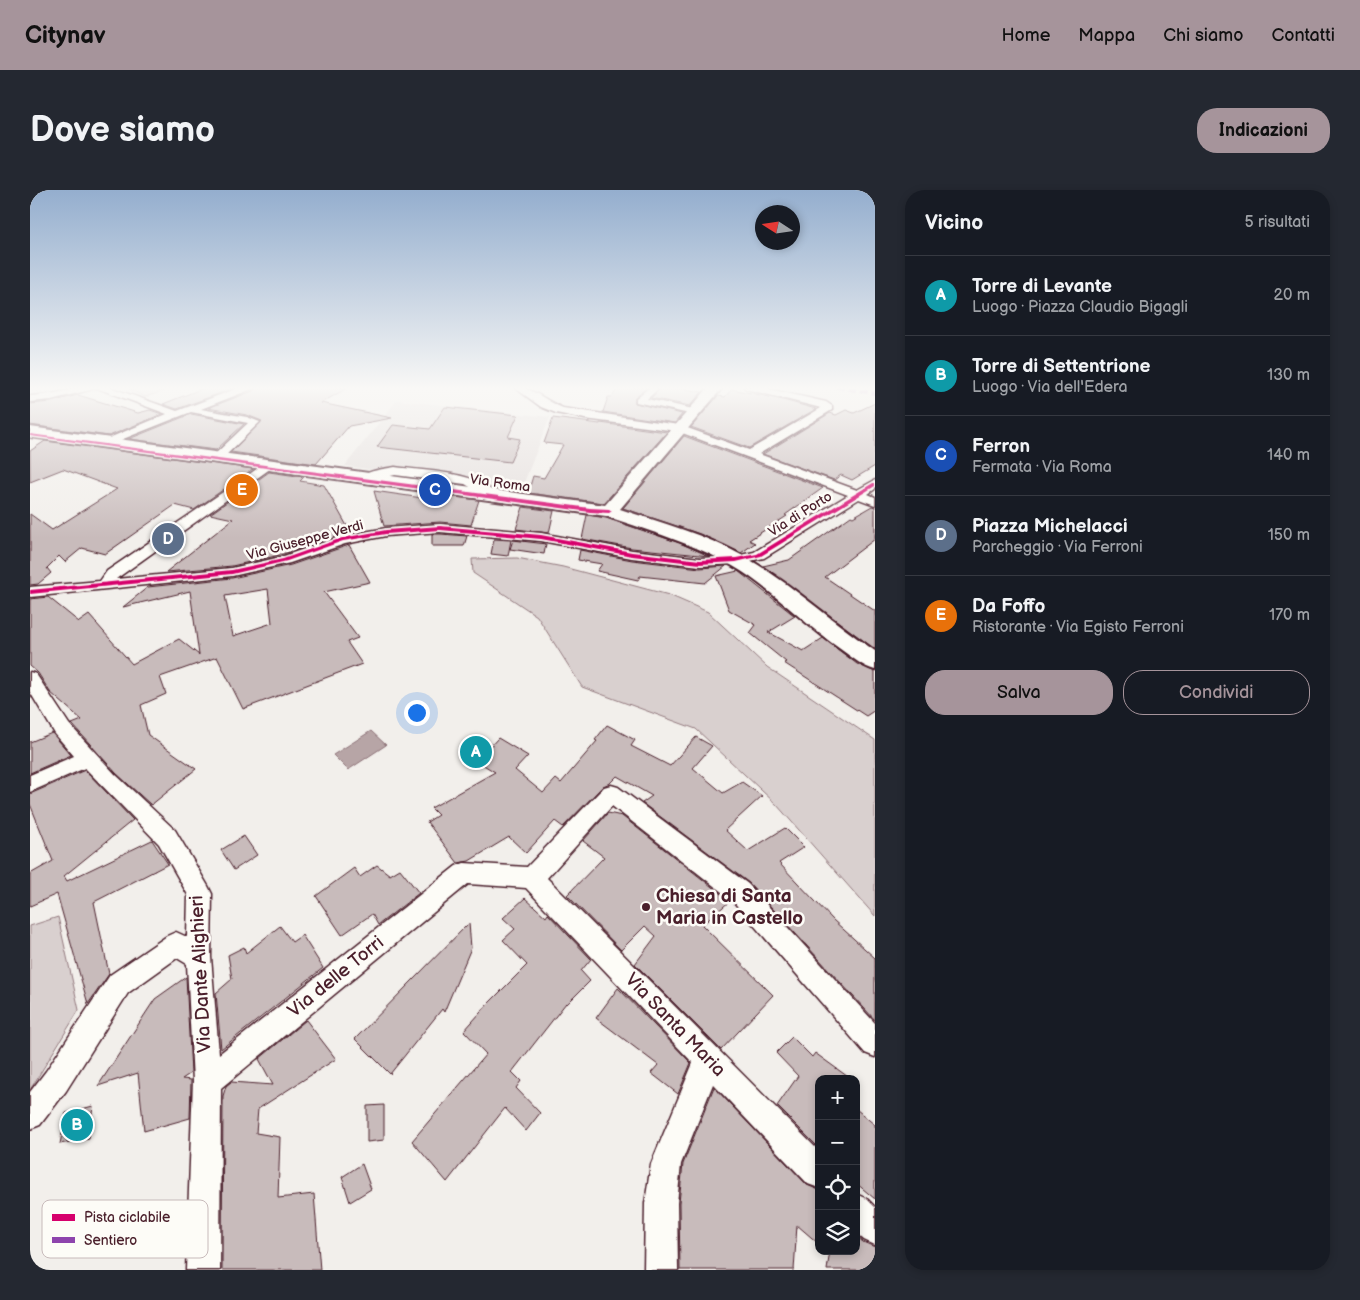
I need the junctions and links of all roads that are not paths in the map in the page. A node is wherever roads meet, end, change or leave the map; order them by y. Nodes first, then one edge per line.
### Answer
1 (72, 437) edge
2 (119, 437) edge
3 (239, 437) edge
4 (671, 437) edge
5 (705, 437) edge
6 (779, 437) edge
7 (108, 442) junction
8 (752, 454) junction
9 (218, 457) junction
10 (270, 464) junction
11 (875, 484) edge
12 (857, 494) junction
13 (875, 501) edge
14 (609, 511) junction
15 (736, 560) junction
16 (105, 584) junction
17 (30, 592) edge
18 (875, 662) edge
19 (30, 678) edge
20 (88, 758) junction
21 (30, 784) edge
22 (532, 878) junction
23 (199, 957) junction
24 (875, 1044) edge
25 (709, 1059) junction
26 (207, 1081) junction
27 (30, 1115) edge
28 (815, 1169) edge
29 (204, 1200) edge
30 (860, 1214) edge
31 (875, 1229) edge
32 (661, 1270) edge

1 - 7 main road, Via Roma
2 - 7 street
3 - 9 street
4 - 14 main road
5 - 8 street
6 - 8 street
7 - 9 main road, Via Roma
8 - 12 street
9 - 10 main road, Via Roma
10 - 14 main road, Via Roma
10 - 16 street
11 - 12 street, Via di Porto
12 - 13 street
12 - 15 street, Via di Porto
14 - 15 main road, Via Roma
15 - 16 street, Via Giuseppe Verdi
15 - 18 main road, Via Roma
16 - 17 street, Via Giuseppe Verdi
19 - 20 street, Via Dante Alighieri
20 - 21 street
20 - 23 street, Via Dante Alighieri
22 - 24 street
22 - 25 street, Via Santa Maria
22 - 26 street, Via delle Torri
23 - 26 street, Via Dante Alighieri
23 - 27 street
25 - 28 street, Via Santa Maria
25 - 32 street
26 - 29 street, Via Dante Alighieri
30 - 31 street

